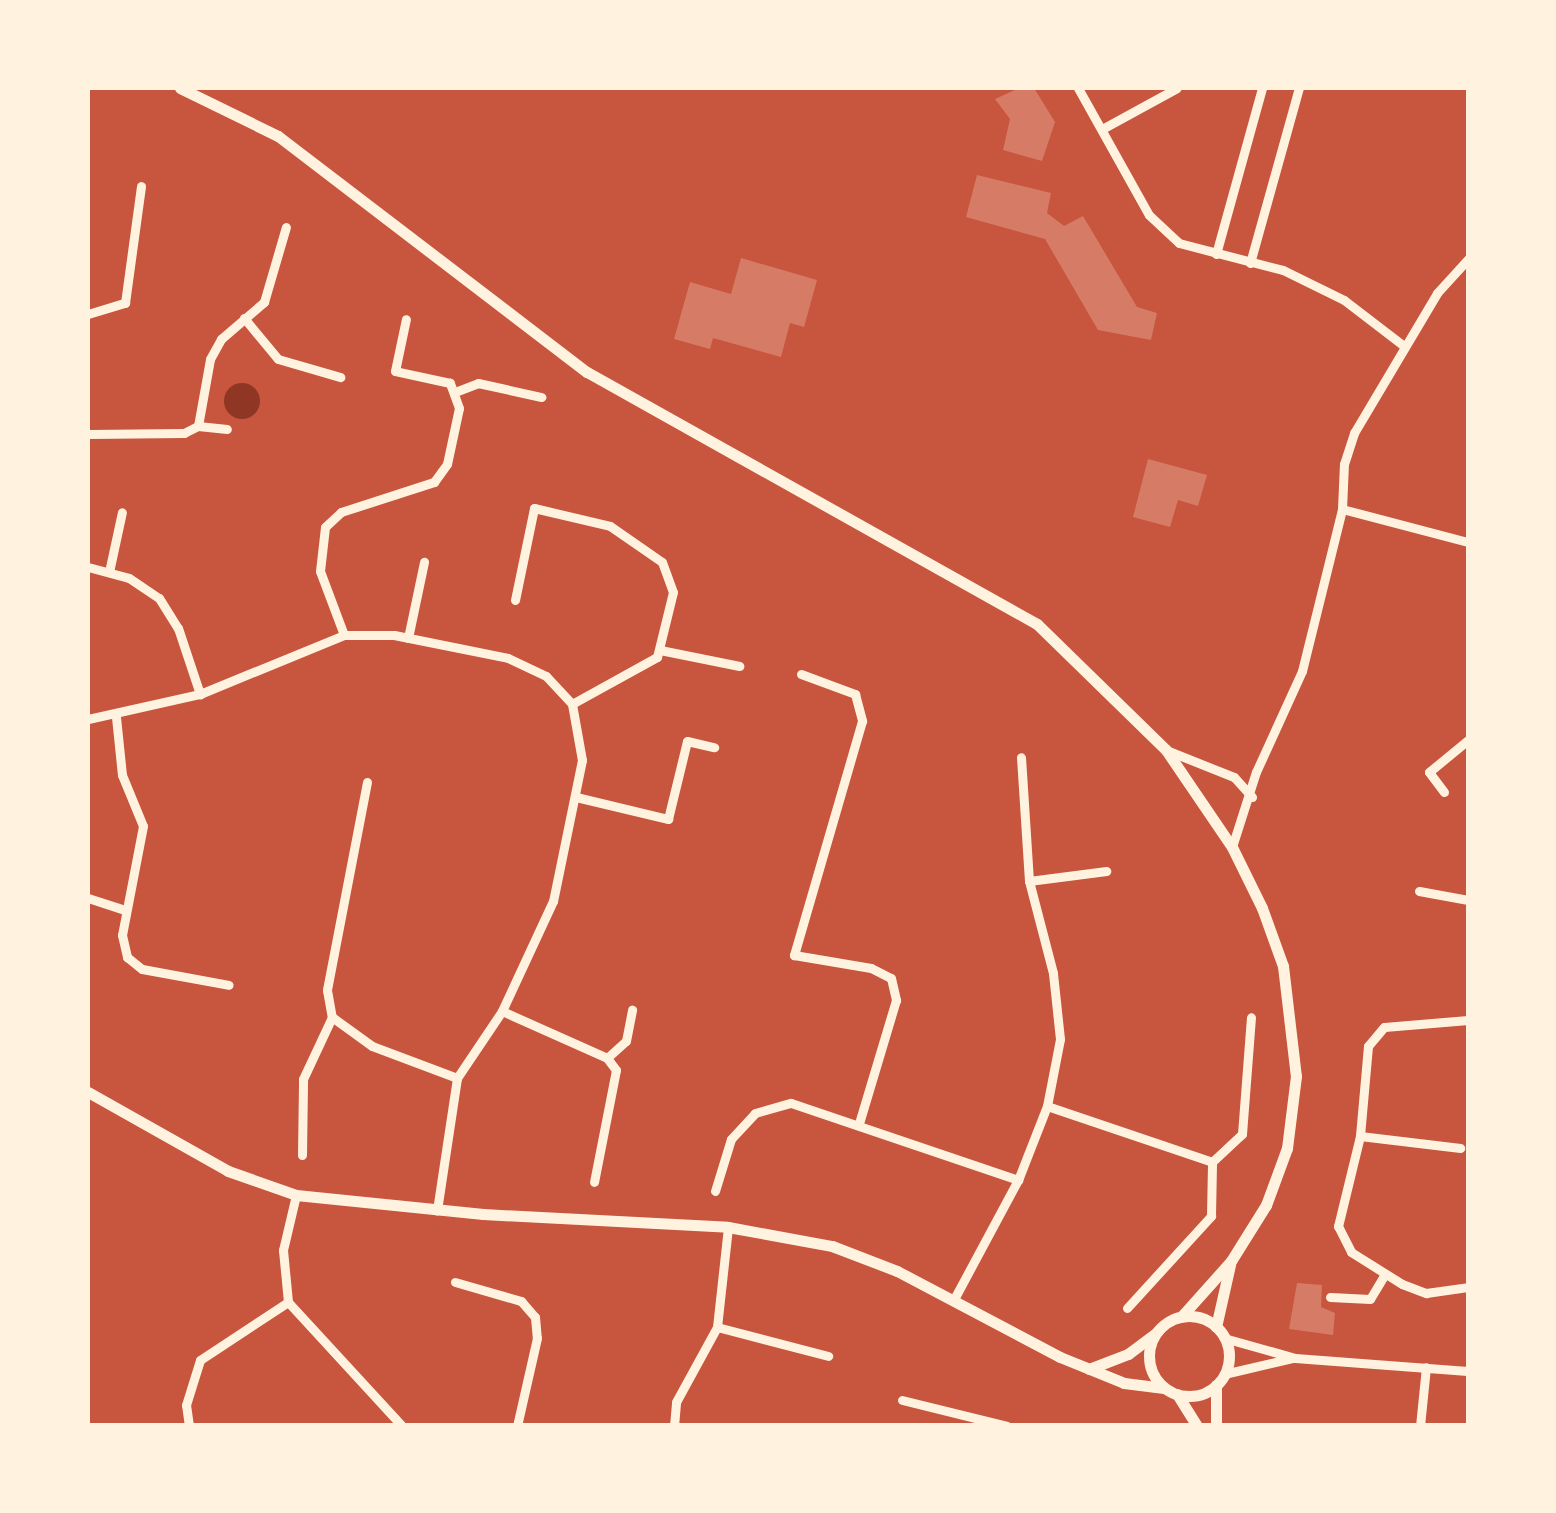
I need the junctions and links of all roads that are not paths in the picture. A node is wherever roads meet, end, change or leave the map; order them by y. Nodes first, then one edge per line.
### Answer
1 (180, 88) edge
2 (1078, 88) edge
3 (1177, 88) edge
4 (1259, 88) edge
5 (1299, 88) edge
6 (1102, 129) junction
7 (141, 186) dead end
8 (286, 227) dead end
9 (1216, 254) junction
10 (1468, 259) edge
11 (1250, 263) junction
12 (88, 314) edge
13 (244, 318) junction
14 (406, 319) dead end
15 (1404, 346) junction
16 (340, 377) dead end
17 (455, 392) junction
18 (541, 397) dead end
19 (198, 426) junction
20 (227, 429) dead end
21 (88, 434) edge
22 (1342, 509) junction
23 (122, 512) dead end
24 (1468, 542) edge
25 (424, 562) dead end
26 (88, 567) edge
27 (110, 572) junction
28 (515, 600) dead end
29 (344, 635) junction
30 (408, 638) junction
31 (660, 650) junction
32 (739, 666) dead end
33 (801, 674) dead end
34 (200, 694) junction
35 (572, 704) junction
36 (116, 718) junction
37 (88, 719) edge
38 (1468, 740) edge
39 (714, 748) dead end
40 (1166, 750) junction
41 (1021, 757) dead end
42 (368, 782) dead end
43 (1444, 792) dead end
44 (576, 797) junction
45 (1252, 797) junction
46 (1232, 848) junction
47 (1106, 871) dead end
48 (1029, 881) junction
49 (1420, 892) dead end
50 (88, 898) edge
51 (1468, 900) edge
52 (126, 910) junction
53 (229, 986) dead end
54 (632, 1010) dead end
55 (502, 1011) junction
56 (332, 1017) junction
57 (1251, 1017) dead end
58 (1468, 1020) edge
59 (608, 1058) junction
60 (456, 1078) junction
61 (88, 1092) edge
62 (1047, 1106) junction
63 (859, 1123) junction
64 (1360, 1136) junction
65 (1460, 1148) dead end
66 (302, 1155) dead end
67 (1212, 1162) junction
68 (1018, 1180) junction
69 (594, 1182) dead end
70 (716, 1191) dead end
71 (296, 1195) junction
72 (436, 1210) junction
73 (728, 1227) junction
74 (1231, 1261) junction
75 (1386, 1274) junction
76 (455, 1282) dead end
77 (1468, 1288) edge
78 (1330, 1297) dead end
79 (953, 1301) junction
80 (288, 1302) junction
81 (1127, 1308) dead end
82 (1181, 1317) junction
83 (717, 1327) junction
84 (1216, 1327) junction
85 (1156, 1334) junction
86 (1224, 1338) junction
87 (828, 1356) dead end
88 (1295, 1358) junction
89 (1426, 1367) junction
90 (1088, 1368) junction
91 (1468, 1371) edge
92 (1220, 1379) junction
93 (1164, 1388) junction
94 (1177, 1394) junction
95 (902, 1400) dead end
96 (189, 1426) edge
97 (402, 1426) edge
98 (517, 1426) edge
99 (674, 1426) edge
100 (1007, 1426) edge
101 (1197, 1426) edge
102 (1216, 1426) edge
103 (1420, 1426) edge

1 - 40 street
2 - 6 street
3 - 6 street
4 - 9 street
5 - 11 street
6 - 9 street
7 - 12 street
8 - 13 street
9 - 11 street
10 - 15 street
11 - 15 street
13 - 16 street
13 - 19 street
14 - 17 street
15 - 22 street
17 - 18 street
17 - 29 street
19 - 20 street
19 - 21 street
22 - 24 street
22 - 45 street
23 - 27 street
25 - 30 street
26 - 27 street
27 - 34 street
28 - 31 street
29 - 30 street
29 - 34 street
30 - 35 street
31 - 32 street
31 - 35 street
33 - 63 street
34 - 36 street
35 - 44 street
36 - 37 street
36 - 52 street
38 - 43 street
39 - 44 street
40 - 45 street
40 - 46 street
41 - 48 street
42 - 56 street
44 - 55 street
45 - 46 street
46 - 74 street
47 - 48 street
48 - 62 street
49 - 51 street
50 - 52 street
52 - 53 street
54 - 59 street
55 - 59 street
55 - 60 street
56 - 60 street
56 - 66 street
57 - 67 street
58 - 64 street
59 - 69 street
60 - 72 street
61 - 71 street
62 - 67 street
62 - 68 street
63 - 68 street
63 - 70 street
64 - 65 street
64 - 75 street
67 - 81 street
68 - 79 street
71 - 72 street
71 - 80 street
72 - 73 street
73 - 79 street
73 - 83 street
74 - 82 street
74 - 84 street
75 - 77 street
75 - 78 street
76 - 98 street
79 - 90 street
80 - 96 street
80 - 97 street
82 - 84 street
82 - 85 street
83 - 87 street
83 - 99 street
84 - 86 street
85 - 90 street
85 - 93 street
86 - 88 street
86 - 92 street
88 - 89 street
88 - 92 street
89 - 91 street
89 - 103 street
90 - 93 street
92 - 94 street
92 - 102 street
93 - 94 street
94 - 101 street
95 - 100 street

